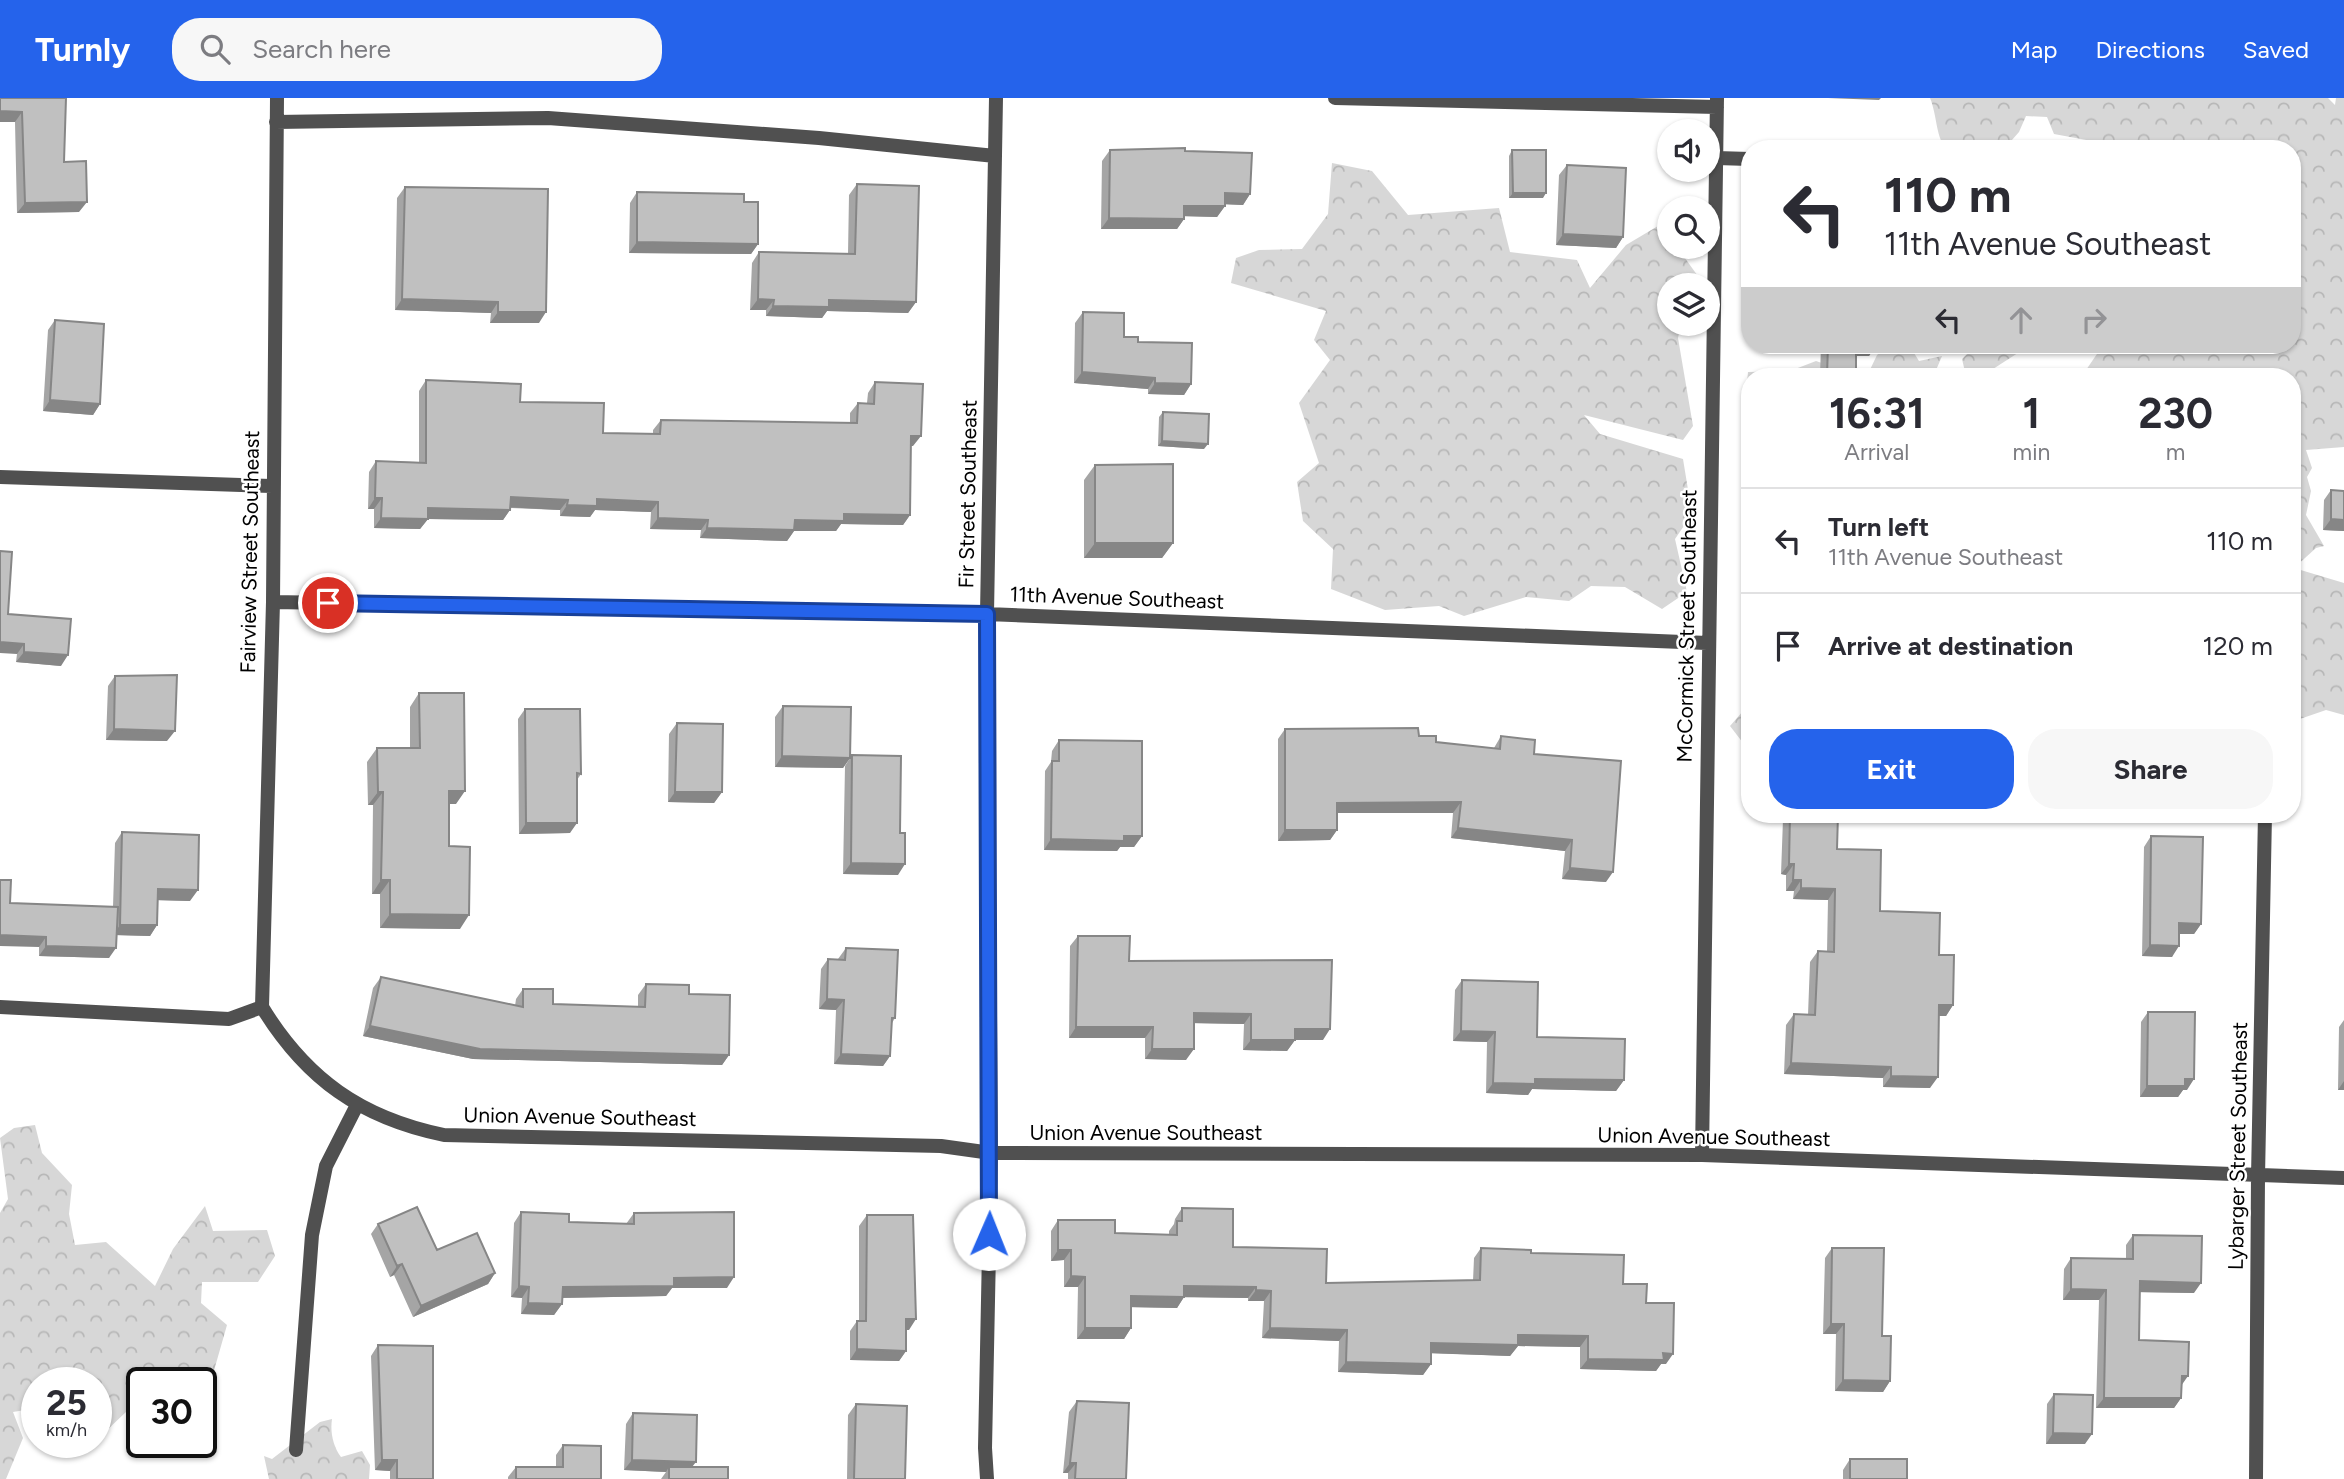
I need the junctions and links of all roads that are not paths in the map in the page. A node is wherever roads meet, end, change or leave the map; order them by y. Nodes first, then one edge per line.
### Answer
1 (277, 98) edge
2 (996, 98) edge
3 (1335, 98) edge
4 (1717, 102) edge
5 (276, 122) junction
6 (995, 156) junction
7 (1720, 158) edge
8 (1741, 159) edge
9 (1716, 182) edge
10 (0, 477) edge
11 (272, 486) junction
12 (273, 602) junction
13 (987, 614) junction
14 (1707, 643) junction
15 (2265, 823) edge
16 (0, 1007) edge
17 (262, 1007) junction
18 (357, 1105) junction
19 (991, 1153) junction
20 (1702, 1155) junction
21 (2258, 1177) junction
22 (2344, 1178) edge
23 (296, 1450) dead end
24 (987, 1479) edge
25 (2256, 1479) edge

1 - 5 street, Fairview Street Southeast
2 - 6 street, Fir Street Southeast
3 - 4 street
5 - 6 street
5 - 11 street, Fairview Street Southeast
6 - 13 street, Fir Street Southeast
7 - 8 street
9 - 14 street, McCormick Street Southeast
10 - 11 street
11 - 12 street, Fairview Street Southeast
12 - 13 street, 11th Avenue Southeast
12 - 17 street, Fairview Street Southeast
13 - 14 street, 11th Avenue Southeast
13 - 19 street, Fir Street Southeast
14 - 20 street, McCormick Street Southeast
15 - 21 street, Lybarger Street Southeast
16 - 17 street
17 - 18 street, Union Avenue Southeast
18 - 19 street, Union Avenue Southeast
18 - 23 street
19 - 20 street, Union Avenue Southeast
19 - 24 street, Fir Street Southeast
20 - 21 street, Union Avenue Southeast
21 - 22 street, Union Avenue Southeast
21 - 25 street, Lybarger Street Southeast

